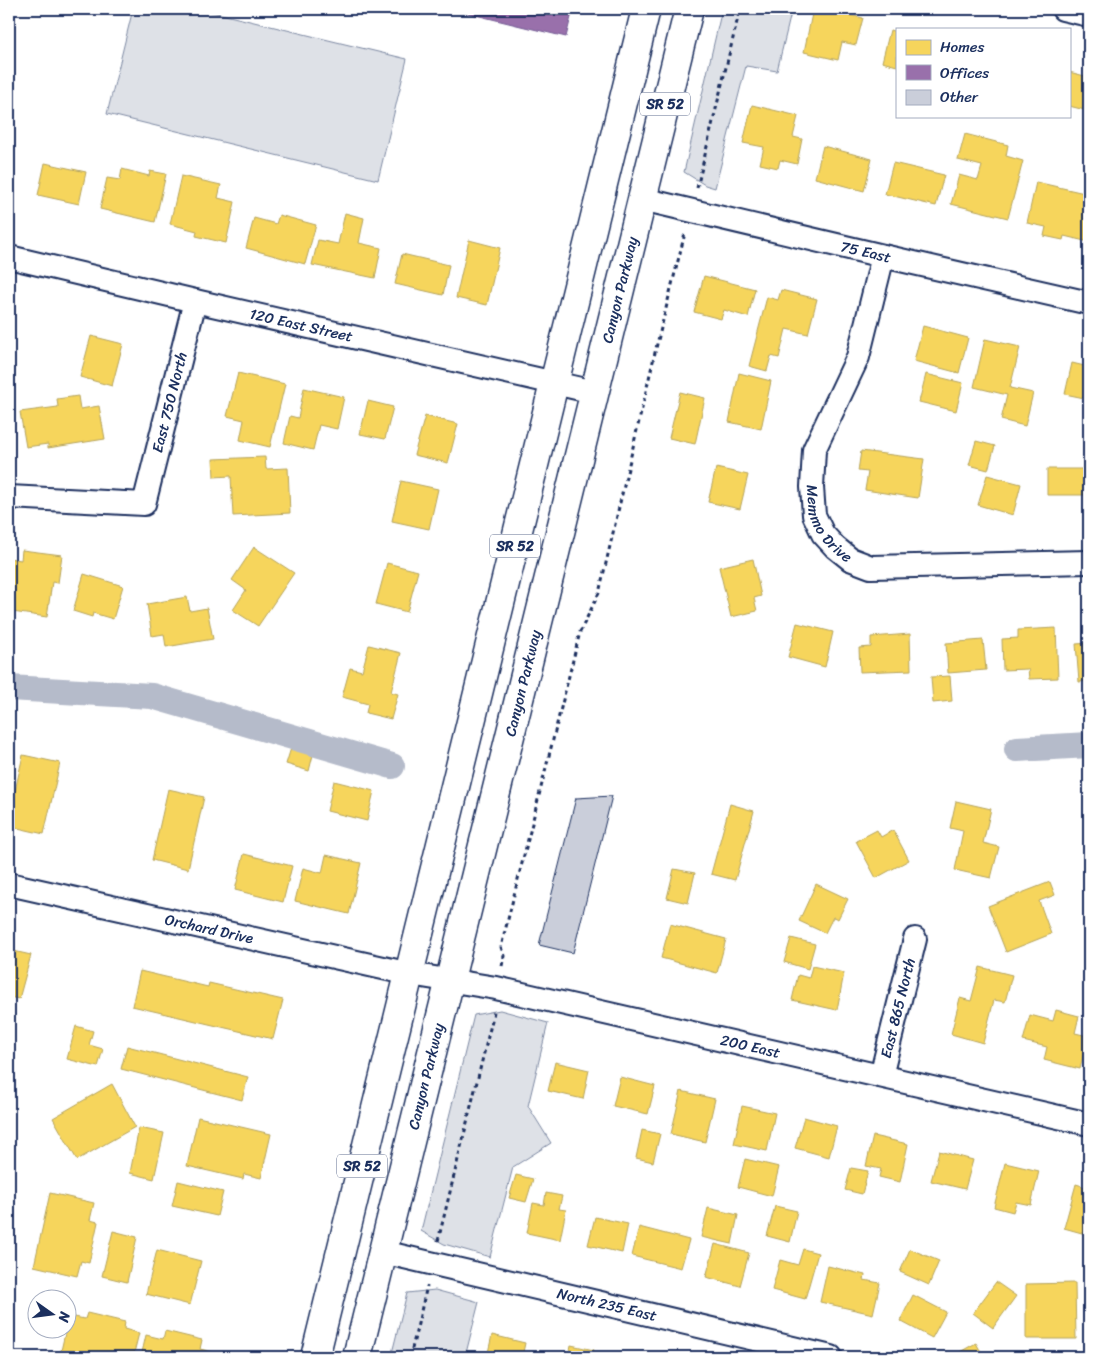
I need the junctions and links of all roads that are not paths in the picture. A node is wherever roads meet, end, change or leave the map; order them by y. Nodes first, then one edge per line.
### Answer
1 (646, 9) edge
2 (689, 9) edge
3 (1063, 9) edge
4 (1089, 15) edge
5 (642, 199) junction
6 (883, 256) junction
7 (9, 257) edge
8 (195, 301) junction
9 (1089, 303) edge
10 (554, 384) junction
11 (594, 392) junction
12 (9, 497) edge
13 (1089, 562) edge
14 (9, 884) edge
15 (915, 939) dead end
16 (410, 974) junction
17 (449, 981) junction
18 (880, 1076) junction
19 (1089, 1124) edge
20 (383, 1252) junction
21 (315, 1357) edge
22 (357, 1357) edge
23 (831, 1357) edge

1 - 10 highway, SR 52
2 - 5 highway, Canyon Parkway / SR 52
3 - 4 street
5 - 6 street, 75 East
5 - 11 highway, Canyon Parkway / SR 52
6 - 9 street, 75 East
6 - 13 street, Memmo Drive
7 - 8 street, 120 East Street
8 - 10 street, 120 East Street
8 - 12 street, East 750 North
10 - 11 street, 120 East Street
10 - 16 highway, SR 52
11 - 17 highway, Canyon Parkway / SR 52
14 - 16 street, Orchard Drive
15 - 18 street, East 865 North
16 - 17 street, 200 East
16 - 21 highway, SR 52
17 - 18 street, 200 East
17 - 20 highway, Canyon Parkway / SR 52
18 - 19 street, 200 East
20 - 22 highway, Canyon Parkway / SR 52
20 - 23 street, North 235 East

